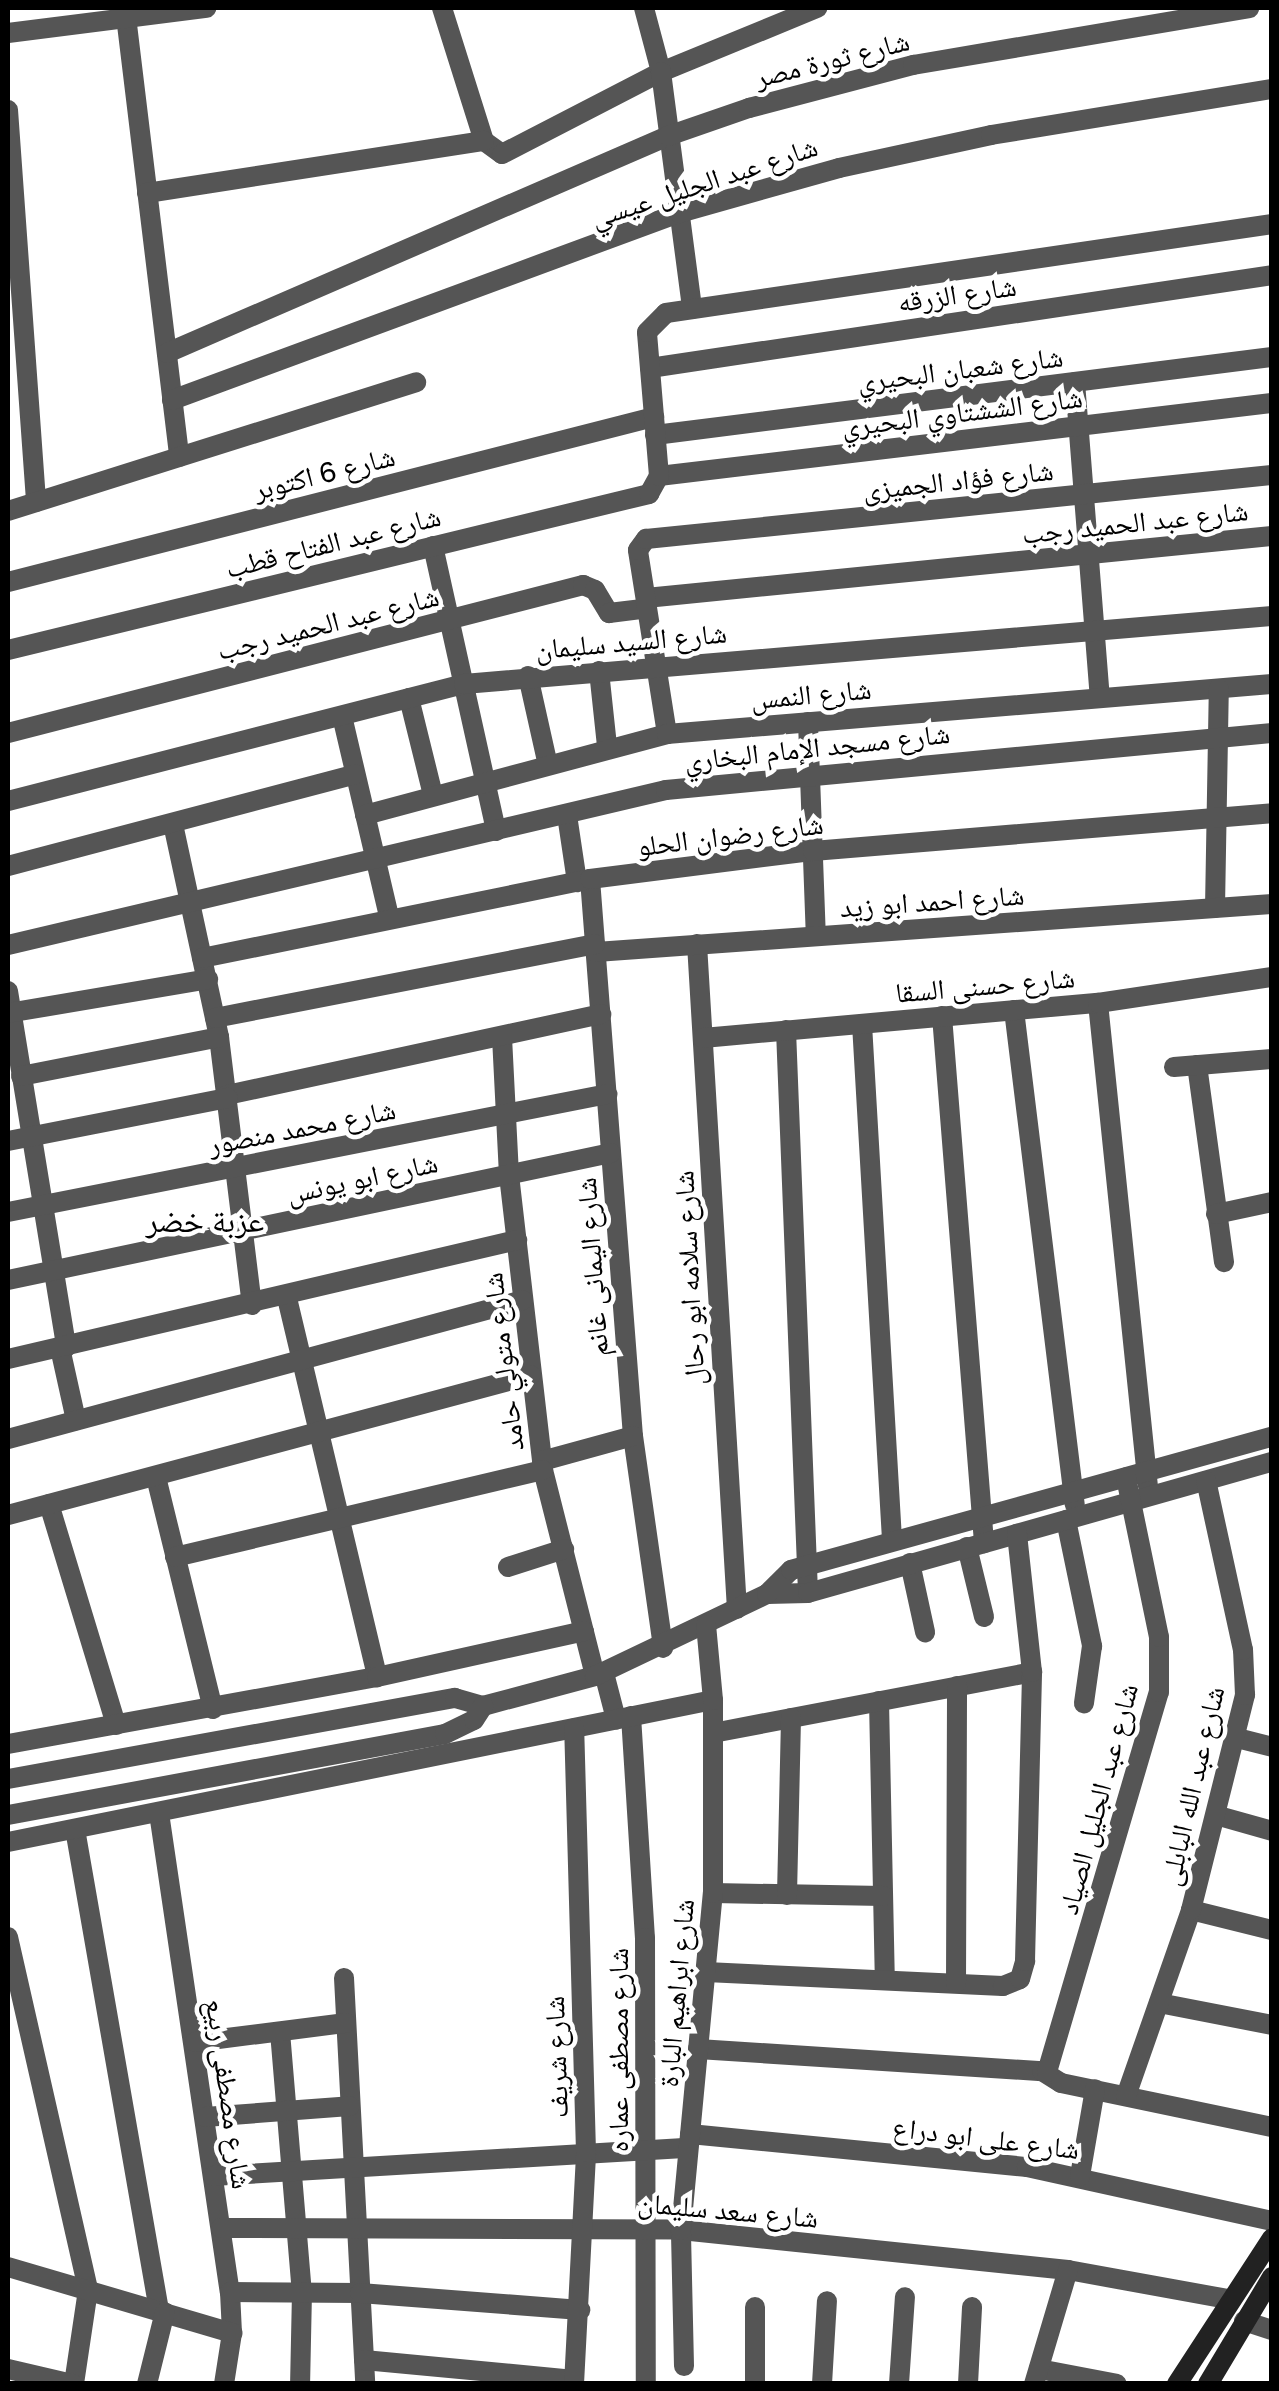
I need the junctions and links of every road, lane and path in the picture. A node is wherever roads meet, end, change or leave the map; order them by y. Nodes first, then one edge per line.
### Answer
1 (206, 8) edge
2 (442, 8) edge
3 (644, 8) edge
4 (816, 8) edge
5 (1249, 8) edge
6 (125, 13) edge
7 (767, 15) edge
8 (8, 33) edge
9 (662, 72) junction
10 (1272, 90) edge
11 (8, 110) edge
12 (668, 136) junction
13 (484, 141) junction
14 (147, 192) junction
15 (679, 214) junction
16 (1272, 224) edge
17 (1272, 275) edge
18 (692, 309) junction
19 (166, 353) junction
20 (1272, 358) edge
21 (650, 368) junction
22 (416, 382) dead end
23 (1075, 382) junction
24 (172, 400) junction
25 (1272, 403) edge
26 (655, 426) junction
27 (1078, 426) junction
28 (179, 457) junction
29 (1272, 475) edge
30 (659, 476) junction
31 (1084, 494) junction
32 (36, 502) junction
33 (8, 512) edge
34 (1272, 536) edge
35 (433, 546) junction
36 (1089, 554) junction
37 (8, 582) edge
38 (646, 603) junction
39 (1272, 616) edge
40 (449, 620) junction
41 (1095, 630) junction
42 (8, 650) edge
43 (656, 666) junction
44 (599, 671) junction
45 (528, 676) junction
46 (464, 684) junction
47 (1272, 684) edge
48 (1219, 689) junction
49 (409, 698) junction
50 (1100, 698) junction
51 (342, 716) junction
52 (808, 722) junction
53 (1272, 733) edge
54 (8, 734) edge
55 (667, 734) junction
56 (1218, 738) junction
57 (607, 746) junction
58 (547, 761) junction
59 (355, 774) junction
60 (810, 774) junction
61 (485, 780) junction
62 (433, 796) junction
63 (8, 801) edge
64 (1272, 813) edge
65 (568, 815) junction
66 (365, 816) junction
67 (1216, 818) junction
68 (172, 824) junction
69 (496, 831) junction
70 (812, 851) junction
71 (376, 862) junction
72 (8, 866) edge
73 (584, 880) junction
74 (190, 904) junction
75 (1272, 904) edge
76 (1215, 908) junction
77 (389, 917) junction
78 (816, 936) junction
79 (697, 944) junction
80 (8, 945) edge
81 (596, 948) junction
82 (202, 958) junction
83 (1272, 977) edge
84 (208, 979) junction
85 (1098, 1003) junction
86 (9, 1006) edge
87 (1014, 1010) junction
88 (600, 1014) junction
89 (942, 1016) junction
90 (862, 1024) junction
91 (217, 1028) junction
92 (786, 1030) junction
93 (502, 1037) junction
94 (702, 1038) junction
95 (1272, 1059) edge
96 (1196, 1065) junction
97 (1174, 1067) dead end
98 (16, 1073) edge
99 (607, 1094) junction
100 (228, 1097) junction
101 (506, 1114) junction
102 (30, 1136) junction
103 (8, 1141) edge
104 (611, 1153) junction
105 (236, 1168) junction
106 (509, 1175) junction
107 (1272, 1202) edge
108 (41, 1206) junction
109 (8, 1212) edge
110 (1216, 1214) junction
111 (244, 1231) junction
112 (516, 1240) junction
113 (1224, 1262) dead end
114 (51, 1271) junction
115 (8, 1280) edge
116 (288, 1298) junction
117 (523, 1300) junction
118 (252, 1306) junction
119 (63, 1347) junction
120 (8, 1360) edge
121 (302, 1360) junction
122 (532, 1375) junction
123 (76, 1420) junction
124 (320, 1432) junction
125 (632, 1436) junction
126 (1272, 1437) edge
127 (8, 1438) edge
128 (1272, 1462) edge
129 (542, 1466) junction
130 (1136, 1475) junction
131 (156, 1477) junction
132 (1206, 1481) junction
133 (1072, 1492) junction
134 (1141, 1499) junction
135 (50, 1504) junction
136 (8, 1515) edge
137 (981, 1515) junction
138 (340, 1518) junction
139 (1072, 1518) junction
140 (1017, 1534) junction
141 (892, 1540) junction
142 (975, 1545) junction
143 (564, 1549) junction
144 (175, 1557) junction
145 (910, 1563) junction
146 (808, 1565) junction
147 (508, 1566) dead end
148 (808, 1593) junction
149 (767, 1594) junction
150 (737, 1609) junction
151 (984, 1617) dead end
152 (706, 1626) junction
153 (584, 1631) junction
154 (925, 1632) dead end
155 (663, 1648) junction
156 (1032, 1672) junction
157 (599, 1674) junction
158 (377, 1677) junction
159 (958, 1686) junction
160 (713, 1700) junction
161 (879, 1701) junction
162 (1084, 1703) dead end
163 (483, 1706) junction
164 (213, 1709) junction
165 (624, 1718) junction
166 (791, 1718) junction
167 (116, 1725) junction
168 (574, 1728) junction
169 (713, 1732) junction
170 (1237, 1738) junction
171 (8, 1744) edge
172 (1272, 1747) edge
173 (8, 1779) edge
174 (159, 1813) junction
175 (8, 1815) edge
176 (1219, 1816) junction
177 (75, 1829) junction
178 (1272, 1831) edge
179 (8, 1842) edge
180 (713, 1894) junction
181 (787, 1895) junction
182 (883, 1896) junction
183 (1192, 1910) junction
184 (1272, 1930) edge
185 (8, 1937) edge
186 (706, 1972) junction
187 (344, 1978) dead end
188 (885, 1980) junction
189 (956, 1983) junction
190 (1159, 2002) junction
191 (346, 2023) junction
192 (1272, 2025) edge
193 (280, 2032) junction
194 (195, 2042) junction
195 (698, 2049) junction
196 (1047, 2072) junction
197 (1095, 2089) junction
198 (1126, 2096) junction
199 (350, 2106) junction
200 (289, 2110) junction
201 (205, 2117) junction
202 (1272, 2127) edge
203 (689, 2141) junction
204 (646, 2150) junction
205 (586, 2152) junction
206 (353, 2166) junction
207 (294, 2170) junction
208 (213, 2176) junction
209 (1080, 2176) junction
210 (1272, 2221) edge
211 (296, 2226) junction
212 (220, 2228) junction
213 (356, 2228) junction
214 (584, 2229) junction
215 (646, 2229) junction
216 (681, 2230) junction
217 (1272, 2238) edge
218 (8, 2263) edge
219 (1068, 2270) junction
220 (1272, 2278) edge
221 (88, 2290) junction
222 (230, 2292) junction
223 (302, 2292) junction
224 (360, 2292) junction
225 (905, 2297) dead end
226 (1228, 2299) junction
227 (827, 2301) dead end
228 (755, 2307) dead end
229 (972, 2307) dead end
230 (580, 2310) junction
231 (162, 2312) junction
232 (1244, 2321) junction
233 (1272, 2330) edge
234 (232, 2333) junction
235 (364, 2360) junction
236 (684, 2366) dead end
237 (8, 2369) edge
238 (1036, 2376) edge
239 (574, 2382) edge
240 (73, 2384) edge
241 (146, 2384) edge
242 (224, 2384) edge
243 (300, 2384) edge
244 (365, 2384) edge
245 (646, 2384) edge
246 (756, 2384) edge
247 (822, 2384) edge
248 (899, 2384) edge
249 (968, 2384) edge
250 (1118, 2384) edge
251 (1177, 2384) edge
252 (1208, 2384) edge

1 - 6 street
2 - 13 street
3 - 9 street
4 - 7 street
5 - 12 street, شارع ثورة مصر
6 - 8 street
6 - 14 street
7 - 9 street
9 - 12 street
9 - 13 street
10 - 15 street, شارع عبد الجليل عيسي
11 - 32 street
12 - 15 street
12 - 19 street, شارع ثورة مصر
13 - 14 street
14 - 19 street
15 - 18 street
15 - 24 street, شارع عبد الجليل عيسي
16 - 18 street
17 - 21 street, شارع الزرقه
18 - 21 street
19 - 24 street
20 - 23 street, شارع شعبان البحيري
21 - 26 street
22 - 28 street
23 - 26 street, شارع شعبان البحيري
23 - 27 street
24 - 28 street
25 - 27 street, شارع الششتاوي البحيري
26 - 30 street
26 - 37 street, شارع 6 اكتوبر
27 - 30 street, شارع الششتاوي البحيري
27 - 31 street
28 - 32 street
29 - 31 street, شارع فؤاد الجميزى
30 - 35 street, شارع عبد الفتاح قطب
31 - 36 street
31 - 38 street, شارع فؤاد الجميزى
32 - 33 street
34 - 36 street, شارع عبد الحميد رجب
35 - 40 street
35 - 42 street, شارع عبد الفتاح قطب
36 - 38 street, شارع عبد الحميد رجب
36 - 41 street
38 - 40 street, شارع عبد الحميد رجب
38 - 43 street
39 - 41 street, شارع السيد سليمان
40 - 46 street
40 - 54 street, شارع عبد الحميد رجب
41 - 43 street, شارع السيد سليمان
41 - 50 street
43 - 44 street, شارع السيد سليمان
43 - 55 street
44 - 45 street, شارع السيد سليمان
44 - 57 street
45 - 46 street, شارع السيد سليمان
45 - 58 street
46 - 49 street, شارع السيد سليمان
46 - 61 street
47 - 48 street, شارع النمس
48 - 50 street, شارع النمس
48 - 56 street
49 - 51 street, شارع السيد سليمان
49 - 62 street
50 - 52 street, شارع النمس
51 - 59 street
51 - 63 street, شارع السيد سليمان
52 - 55 street, شارع النمس
52 - 60 street
53 - 56 street, شارع مسجد الإمام البخاري
55 - 57 street, شارع النمس
56 - 60 street, شارع مسجد الإمام البخاري
56 - 67 street
57 - 58 street, شارع النمس
58 - 61 street, شارع النمس
59 - 66 street
59 - 68 street
60 - 65 street, شارع مسجد الإمام البخاري
60 - 70 street
61 - 62 street, شارع النمس
61 - 69 street
62 - 66 street, شارع النمس
64 - 67 street, شارع رضوان الحلو
65 - 69 street, شارع مسجد الإمام البخاري
65 - 73 street, شارع اليمانى غانم
66 - 71 street
67 - 70 street, شارع رضوان الحلو
67 - 76 street
68 - 72 street
68 - 74 street
69 - 71 street, شارع مسجد الإمام البخاري
70 - 73 street, شارع رضوان الحلو
70 - 78 street
71 - 74 street, شارع مسجد الإمام البخاري
71 - 77 street
73 - 77 street, شارع رضوان الحلو
73 - 81 street, شارع اليمانى غانم
74 - 80 street, شارع مسجد الإمام البخاري
74 - 82 street
75 - 76 street, شارع احمد ابو زيد
76 - 78 street, شارع احمد ابو زيد
77 - 82 street, شارع رضوان الحلو
78 - 79 street, شارع احمد ابو زيد
79 - 81 street, شارع احمد ابو زيد
79 - 94 street, شارع سلامه ابو رحال
81 - 88 street, شارع اليمانى غانم
81 - 91 street, شارع احمد ابو زيد
82 - 84 street
83 - 85 street, شارع حسنى السقا
84 - 86 street
84 - 91 street
85 - 87 street, شارع حسنى السقا
85 - 130 street, شارع عبد الجليل الصياد
86 - 98 street
87 - 89 street, شارع حسنى السقا
87 - 133 street
88 - 93 street
88 - 99 street, شارع اليمانى غانم
89 - 90 street, شارع حسنى السقا
89 - 137 street
90 - 92 street, شارع حسنى السقا
90 - 141 street
91 - 98 street, شارع احمد ابو زيد
91 - 100 street
92 - 94 street, شارع حسنى السقا
92 - 146 street
93 - 100 street
93 - 101 street, شارع متولي حامد
94 - 150 street, شارع سلامه ابو رحال
95 - 96 street
96 - 97 street
96 - 110 street
98 - 102 street
99 - 101 street, شارع محمد منصور
99 - 104 street, شارع اليمانى غانم
100 - 102 street
100 - 105 street
101 - 105 street, شارع محمد منصور
101 - 106 street, شارع متولي حامد
102 - 103 street
102 - 108 street
104 - 106 street, شارع ابو يونس
104 - 125 street, شارع اليمانى غانم
105 - 108 street, شارع محمد منصور
105 - 111 street
106 - 111 street, شارع ابو يونس
106 - 112 street, شارع متولي حامد
107 - 110 street
108 - 109 street, شارع محمد منصور
108 - 114 street
110 - 113 street
111 - 114 street, شارع ابو يونس
111 - 118 street
112 - 116 street
112 - 117 street, شارع متولي حامد
114 - 115 street, شارع ابو يونس
114 - 119 street
116 - 118 street
116 - 121 street
117 - 121 street
117 - 122 street, شارع متولي حامد
118 - 119 street
119 - 120 street
119 - 123 street
121 - 123 street
121 - 124 street
122 - 124 street
122 - 129 street, شارع متولي حامد
123 - 127 street
124 - 131 street
124 - 138 street
125 - 129 street
125 - 155 street, شارع اليمانى غانم
126 - 130 street
128 - 132 street
129 - 138 street
129 - 143 street, شارع متولي حامد
130 - 133 street
130 - 134 street, شارع عبد الجليل الصياد
131 - 135 street
131 - 144 street
132 - 134 street
132 - 170 street, شارع عبد الله البابلى
133 - 137 street
133 - 139 street
134 - 139 street
134 - 196 street, شارع عبد الجليل الصياد
135 - 136 street
135 - 167 street
137 - 141 street
137 - 142 street
138 - 144 street
138 - 158 street
139 - 140 street
139 - 162 street
140 - 142 street
140 - 156 street
141 - 146 street
142 - 145 street
142 - 151 street
143 - 147 street
143 - 153 street, شارع متولي حامد
144 - 164 street
145 - 148 street
145 - 154 street
146 - 148 street
146 - 149 street
148 - 149 street
149 - 150 street
150 - 152 street
152 - 155 street
152 - 160 street, شارع ابراهيم البارة
153 - 157 street, شارع متولي حامد
153 - 158 street
155 - 157 street
156 - 159 street
156 - 189 street
157 - 163 street
157 - 165 street, شارع مصطفى عماره
158 - 164 street
159 - 161 street
159 - 189 street
160 - 165 street
160 - 169 street, شارع ابراهيم البارة
161 - 166 street
161 - 182 street
163 - 173 street
163 - 175 street
164 - 167 street
165 - 168 street
165 - 204 street, شارع مصطفى عماره
166 - 169 street
166 - 181 street
167 - 171 street
168 - 174 street
168 - 205 street, شارع شريف
169 - 180 street, شارع ابراهيم البارة
170 - 172 street
170 - 176 street, شارع عبد الله البابلى
174 - 177 street
174 - 194 street, شارع مصطفى ربيع
176 - 178 street
176 - 183 street, شارع عبد الله البابلى
177 - 179 street
177 - 231 street
180 - 181 street
180 - 186 street, شارع ابراهيم البارة
181 - 182 street
182 - 188 street
183 - 184 street
183 - 190 street, شارع عبد الله البابلى
185 - 221 street
186 - 188 street
186 - 195 street, شارع ابراهيم البارة
187 - 191 street
188 - 189 street
190 - 192 street
190 - 198 street, شارع عبد الله البابلى
191 - 193 street
191 - 199 street
193 - 194 street
193 - 200 street
194 - 201 street, شارع مصطفى ربيع
195 - 196 street
195 - 203 street, شارع ابراهيم البارة
196 - 197 street
197 - 198 street
197 - 209 street
198 - 202 street
199 - 200 street
199 - 206 street
200 - 201 street
200 - 207 street
201 - 208 street, شارع مصطفى ربيع
203 - 204 street, شارع على ابو دراع
203 - 209 street, شارع على ابو دراع
203 - 216 street, شارع ابراهيم البارة
204 - 205 street, شارع على ابو دراع
204 - 215 street, شارع مصطفى عماره
205 - 206 street, شارع على ابو دراع
205 - 214 street, شارع شريف
206 - 207 street, شارع على ابو دراع
206 - 213 street
207 - 208 street, شارع على ابو دراع
207 - 211 street
208 - 212 street, شارع مصطفى ربيع
209 - 210 street, شارع على ابو دراع
211 - 212 street, شارع سعد سليمان
211 - 213 street, شارع سعد سليمان
211 - 223 street
212 - 222 street, شارع مصطفى ربيع
213 - 214 street, شارع سعد سليمان
213 - 224 street
214 - 215 street, شارع سعد سليمان
214 - 230 street, شارع شريف
215 - 216 street, شارع سعد سليمان
215 - 245 street, شارع مصطفى عماره
216 - 219 street, شارع سعد سليمان
216 - 236 street, شارع ابراهيم البارة
217 - 226 street
218 - 221 street
219 - 226 street, شارع سعد سليمان
219 - 238 street
220 - 232 street
221 - 231 street
221 - 240 street
222 - 223 street
222 - 234 street, شارع مصطفى ربيع
223 - 224 street
223 - 243 street
224 - 230 street
224 - 235 street
225 - 248 street
226 - 251 street
227 - 247 street
228 - 246 street
229 - 249 street
230 - 239 street, شارع شريف
231 - 234 street
231 - 241 street
232 - 233 street
232 - 252 street
234 - 242 street, شارع مصطفى ربيع
235 - 239 street
235 - 244 street
237 - 240 street
238 - 250 street

